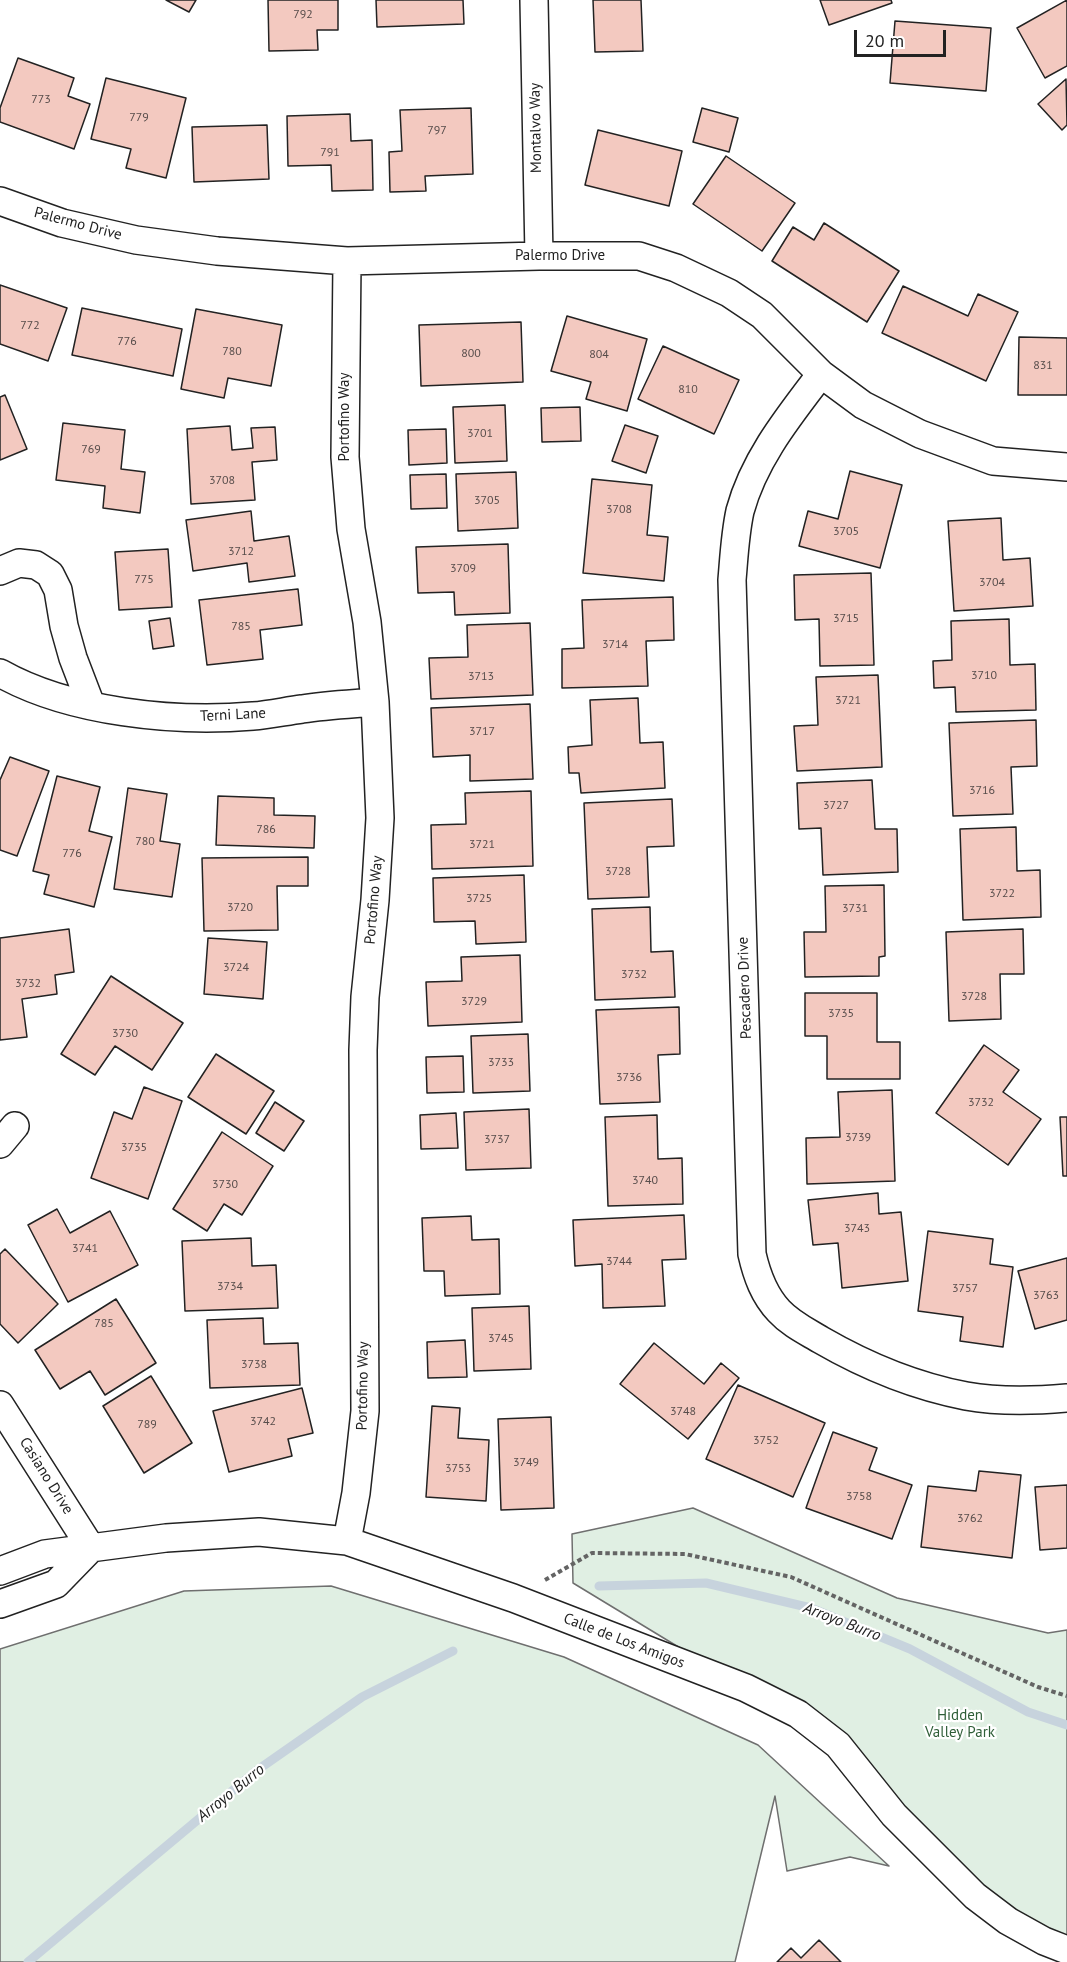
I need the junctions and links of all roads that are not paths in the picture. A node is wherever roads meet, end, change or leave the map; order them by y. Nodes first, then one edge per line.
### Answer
1 (534, 0) edge
2 (0, 201) edge
3 (539, 256) junction
4 (347, 261) junction
5 (821, 374) junction
6 (1067, 467) edge
7 (0, 571) edge
8 (0, 673) edge
9 (375, 702) junction
10 (91, 705) junction
11 (1067, 1398) edge
12 (0, 1404) edge
13 (347, 1541) junction
14 (91, 1548) junction
15 (0, 1571) edge
16 (0, 1605) edge
17 (1067, 1950) edge

1 - 3 street, Montalvo Way
2 - 4 street, Palermo Drive
3 - 4 street, Palermo Drive
3 - 5 street, Palermo Drive
4 - 9 street, Portofino Way
5 - 6 street, Palermo Drive
5 - 11 street, Pescadero Drive
7 - 10 street
8 - 10 street, Terni Lane
9 - 10 street, Terni Lane
9 - 13 street, Portofino Way
12 - 14 street, Casiano Drive
13 - 14 street, Calle de Los Amigos
13 - 17 street, Calle de Los Amigos
14 - 15 street, Calle de Los Amigos
14 - 16 street

